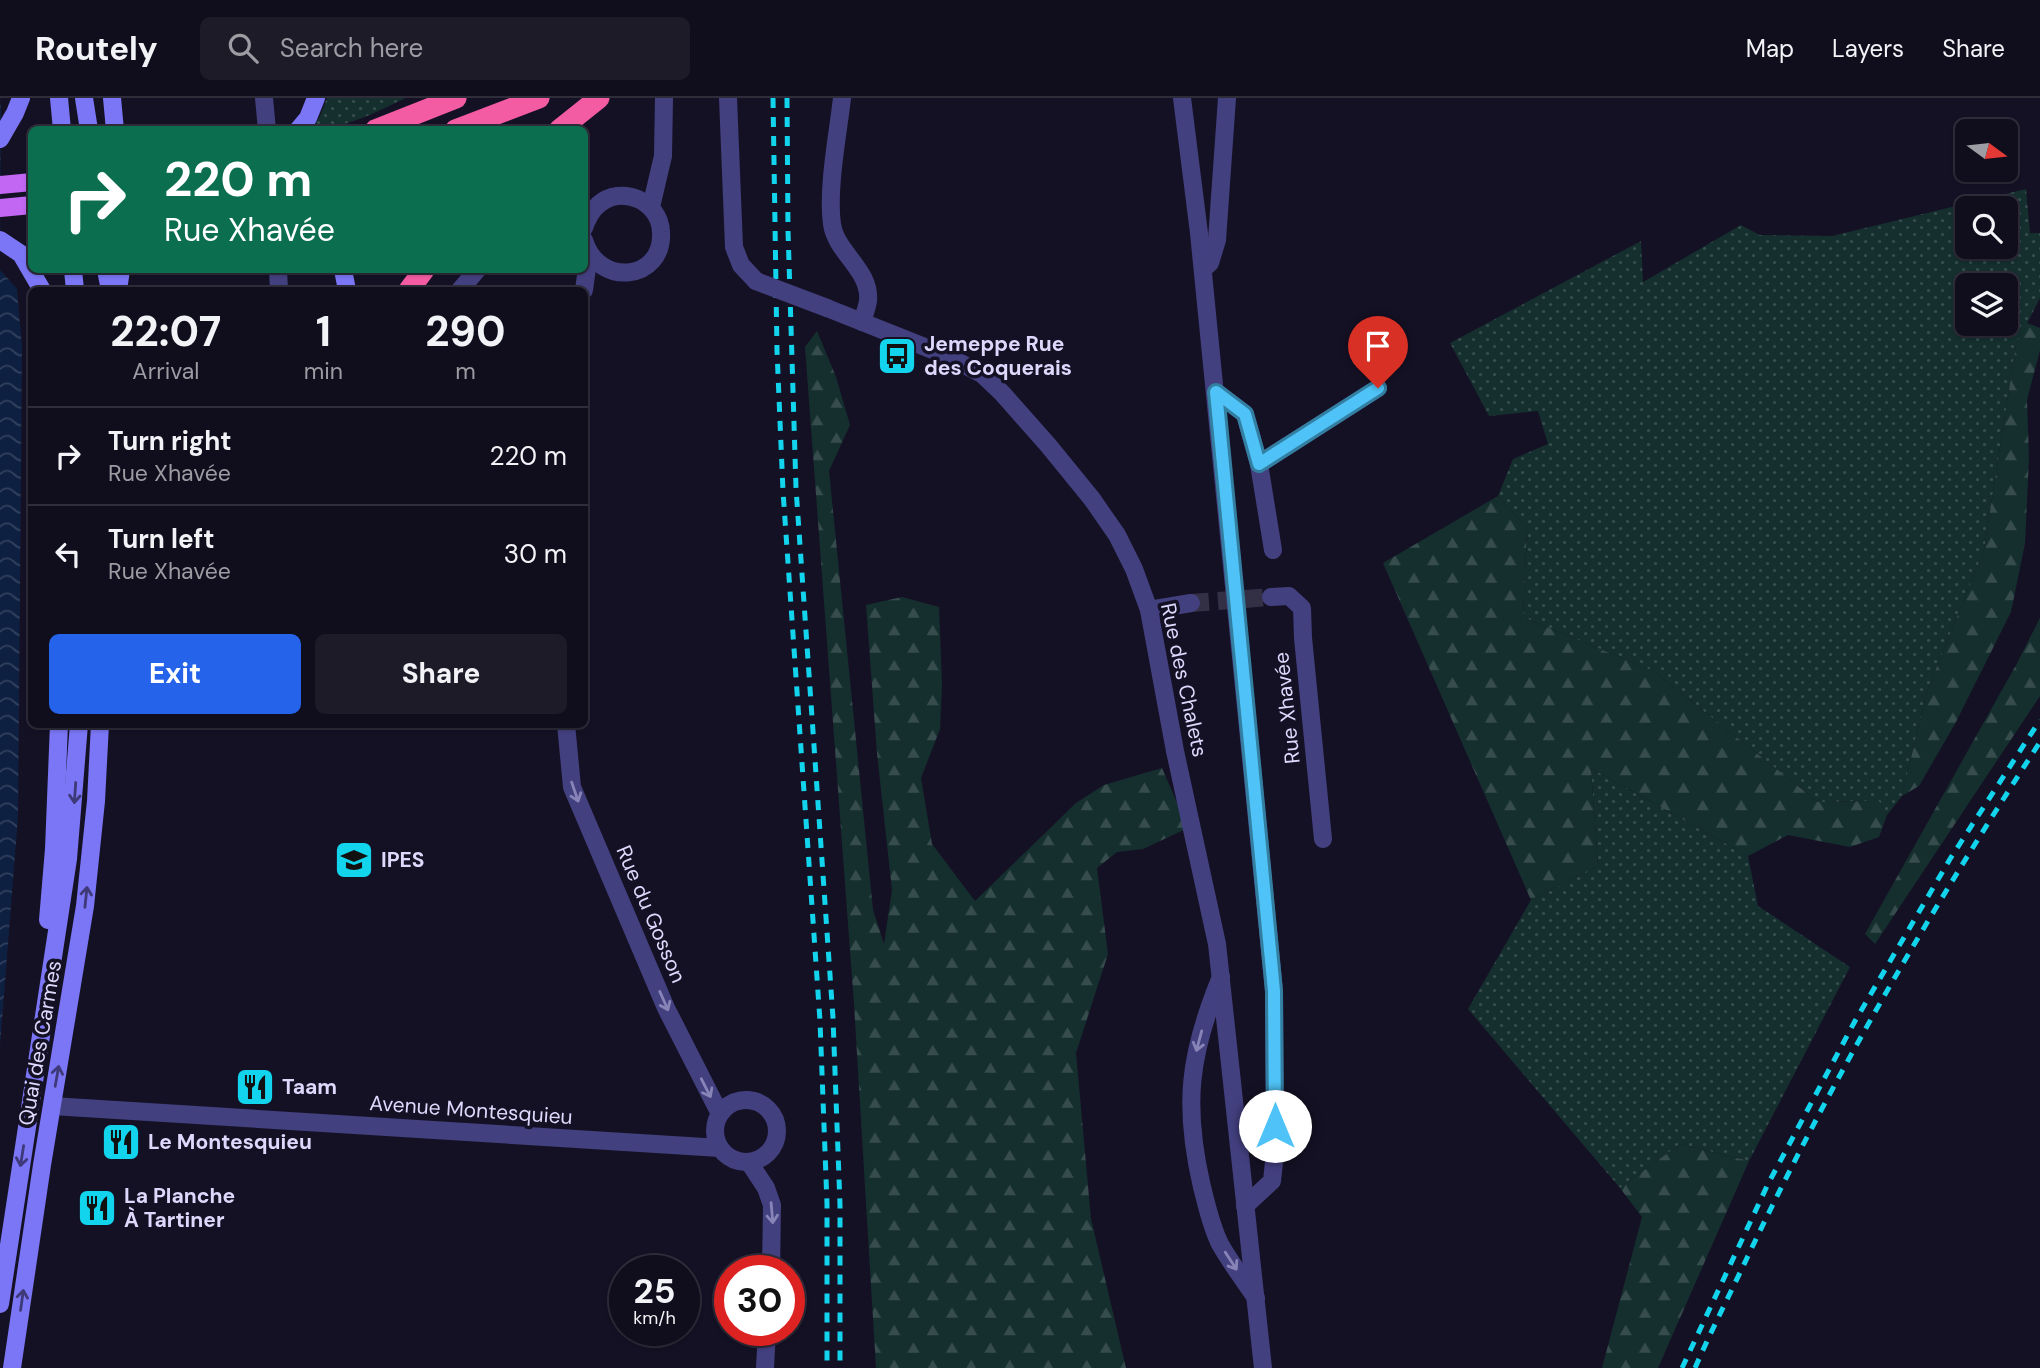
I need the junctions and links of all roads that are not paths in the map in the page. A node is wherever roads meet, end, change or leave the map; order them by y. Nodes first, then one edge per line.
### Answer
1 (21, 98) edge
2 (59, 98) edge
3 (84, 98) edge
4 (94, 98) edge
5 (112, 98) edge
6 (264, 98) edge
7 (316, 98) edge
8 (456, 98) edge
9 (539, 98) edge
10 (600, 98) edge
11 (664, 98) edge
12 (728, 98) edge
13 (842, 98) edge
14 (1182, 98) edge
15 (1227, 98) edge
16 (89, 125) edge
17 (62, 126) edge
18 (115, 126) edge
19 (267, 126) edge
20 (301, 126) edge
21 (385, 126) edge
22 (466, 126) edge
23 (564, 126) edge
24 (3, 134) edge
25 (28, 182) edge
26 (6, 184) edge
27 (28, 205) edge
28 (7, 207) edge
29 (651, 207) junction
30 (588, 218) edge
31 (0, 240) edge
32 (588, 248) edge
33 (593, 259) junction
34 (28, 263) edge
35 (588, 266) edge
36 (1203, 269) junction
37 (474, 273) edge
38 (463, 287) edge
39 (862, 322) junction
40 (1378, 388) dead end
41 (1216, 392) junction
42 (1259, 464) junction
43 (1273, 551) dead end
44 (1271, 597) tunnel mouth
45 (1191, 603) tunnel mouth
46 (1149, 610) junction
47 (59, 728) edge
48 (79, 728) edge
49 (100, 728) edge
50 (566, 728) edge
51 (1323, 839) dead end
52 (52, 968) junction
53 (1221, 977) junction
54 (52, 1105) junction
55 (720, 1114) junction
56 (720, 1148) junction
57 (749, 1162) junction
58 (1245, 1206) junction
59 (771, 1255) edge
60 (1256, 1298) junction
61 (0, 1304) edge
62 (766, 1346) edge
63 (12, 1368) edge
64 (765, 1368) edge
65 (1263, 1368) edge

1 - 24 main road
2 - 17 main road
3 - 16 main road
4 - 16 street
5 - 18 main road
6 - 19 street
7 - 20 main road
8 - 21 highway
9 - 22 highway
10 - 23 highway
11 - 29 street
12 - 39 street, Rue des Chalets, bridge
13 - 39 street
14 - 36 street
15 - 36 street
25 - 26 main road
27 - 28 main road
29 - 30 street
29 - 33 street
31 - 34 main road
32 - 33 street
33 - 35 street
36 - 41 street
37 - 38 street
39 - 46 street, Rue des Chalets
40 - 42 street
41 - 42 street
41 - 58 street
42 - 43 street
44 - 51 street, Rue Xhavée
45 - 46 street
46 - 53 street, Rue des Chalets
47 - 52 main road
48 -> 52 main road, Quai des Carmes
54 -> 49 main road, Quai des Carmes
50 -> 55 street, Rue du Gosson
52 -> 61 main road, Quai des Carmes
53 - 58 street, Rue des Chalets
53 -> 60 street, Rue des Chalets
54 - 56 street, Avenue Montesquieu
63 -> 54 main road, Quai des Carmes
55 - 56 street, Rue du Gosson
55 - 57 street
56 - 57 street
57 -> 59 street
58 - 60 street, Rue des Chalets
60 - 65 street, Rue des Chalets
62 - 64 street

